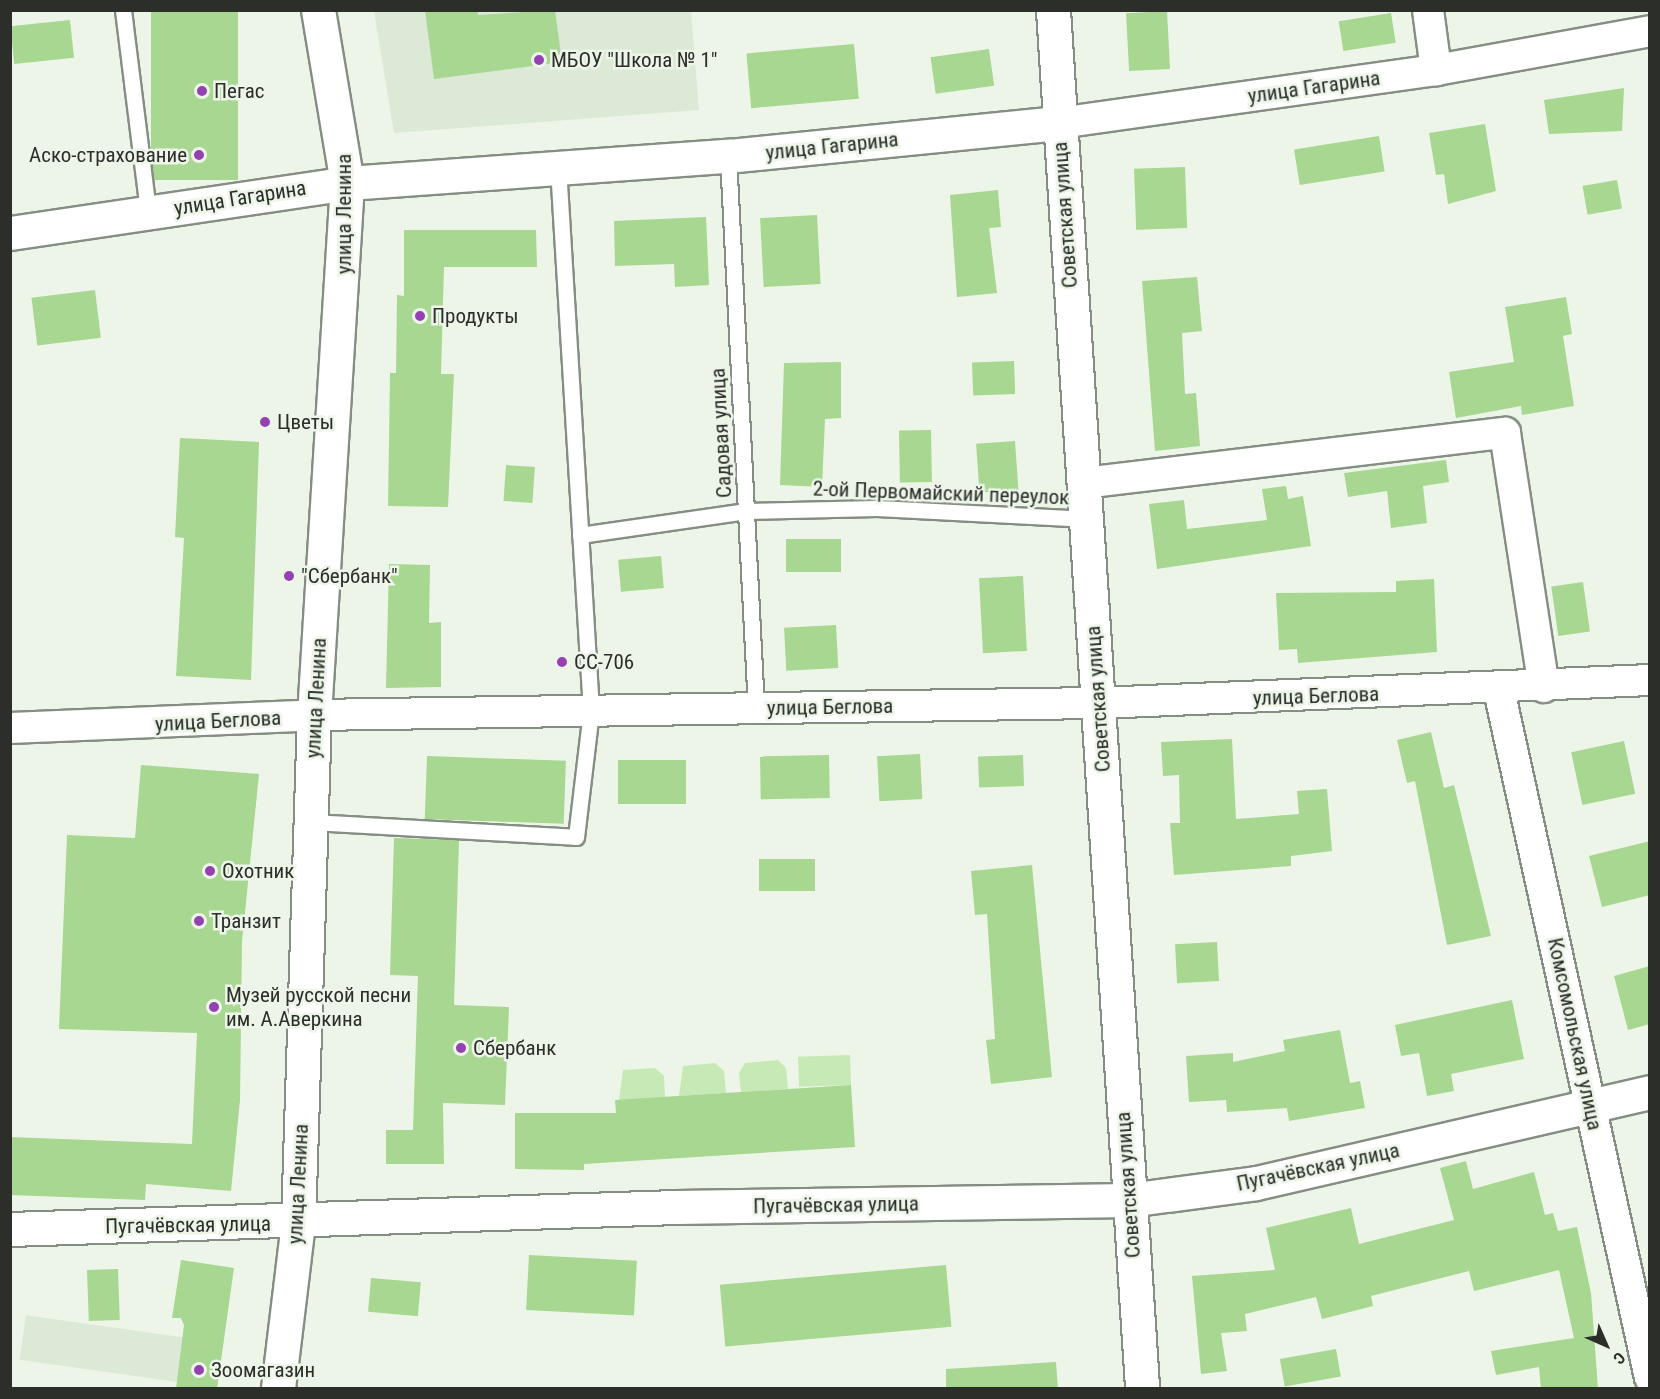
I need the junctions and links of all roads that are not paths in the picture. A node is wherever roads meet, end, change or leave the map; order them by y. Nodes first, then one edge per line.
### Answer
1 (123, 10) edge
2 (318, 10) edge
3 (1053, 10) edge
4 (1428, 10) edge
5 (1650, 31) edge
6 (1436, 69) junction
7 (1059, 123) junction
8 (728, 156) junction
9 (558, 164) junction
10 (347, 183) junction
11 (148, 212) junction
12 (10, 233) edge
13 (1083, 483) junction
14 (746, 511) junction
15 (1086, 519) junction
16 (580, 535) junction
17 (1650, 680) edge
18 (1544, 687) junction
19 (1499, 690) junction
20 (1099, 703) junction
21 (756, 708) junction
22 (591, 711) junction
23 (314, 715) junction
24 (10, 728) edge
25 (310, 822) junction
26 (1650, 1092) edge
27 (1592, 1107) junction
28 (1129, 1200) junction
29 (298, 1223) junction
30 (10, 1229) edge
31 (1650, 1378) edge
32 (278, 1389) edge
33 (1142, 1389) edge

1 - 11 lane
2 - 10 street, улица Ленина
3 - 7 street, Советская улица
4 - 6 street
5 - 6 street, улица Гагарина
6 - 7 street, улица Гагарина
7 - 8 street, улица Гагарина
7 - 13 street, Советская улица
8 - 9 street, улица Гагарина
8 - 14 lane, Садовая улица
9 - 10 street, улица Гагарина
9 - 16 lane
10 - 11 street, улица Гагарина
10 - 23 street, улица Ленина
11 - 12 street, улица Гагарина
13 - 15 street, Советская улица
13 - 18 street
14 - 15 lane, 2-ой Первомайский переулок
14 - 16 lane, 2-ой Первомайский переулок
14 - 21 lane, Садовая улица
15 - 20 street, Советская улица
16 - 22 lane
17 - 18 street, улица Беглова
18 - 19 street, улица Беглова
19 - 20 street, улица Беглова
19 - 27 street, Комсомольская улица
20 - 21 street, улица Беглова
20 - 28 street, Советская улица
21 - 22 street, улица Беглова
22 - 23 street, улица Беглова
22 - 25 lane
23 - 24 street, улица Беглова
23 - 25 street, улица Ленина
25 - 29 street, улица Ленина
26 - 27 street, Пугачёвская улица
27 - 28 street, Пугачёвская улица
27 - 31 street, Комсомольская улица
28 - 29 street, Пугачёвская улица
28 - 33 street, Советская улица
29 - 30 street, Пугачёвская улица
29 - 32 street, улица Ленина

